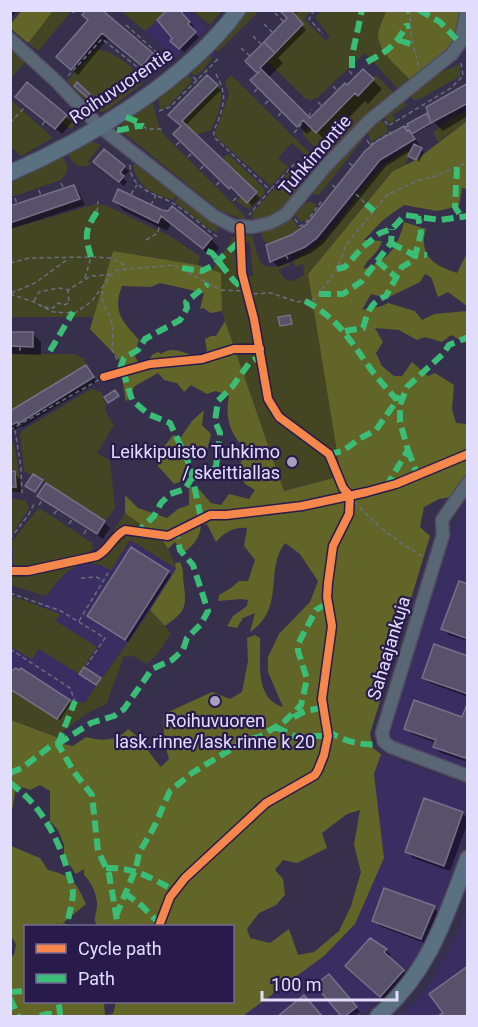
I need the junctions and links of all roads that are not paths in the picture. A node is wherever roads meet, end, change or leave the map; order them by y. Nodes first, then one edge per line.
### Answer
1 (238, 10) edge
2 (467, 10) edge
3 (10, 39) edge
4 (463, 49) edge
5 (99, 126) junction
6 (10, 173) edge
7 (468, 483) edge
8 (468, 776) edge
9 (468, 858) edge
10 (378, 1017) edge

1 - 5 main road, Roihuvuorentie
2 - 4 street, Tuhkimontie
3 - 5 street, Tuhkimontie
4 - 5 street, Tuhkimontie
5 - 6 main road, Roihuvuorentie
7 - 8 street, Sahaajankuja
9 - 10 main road

